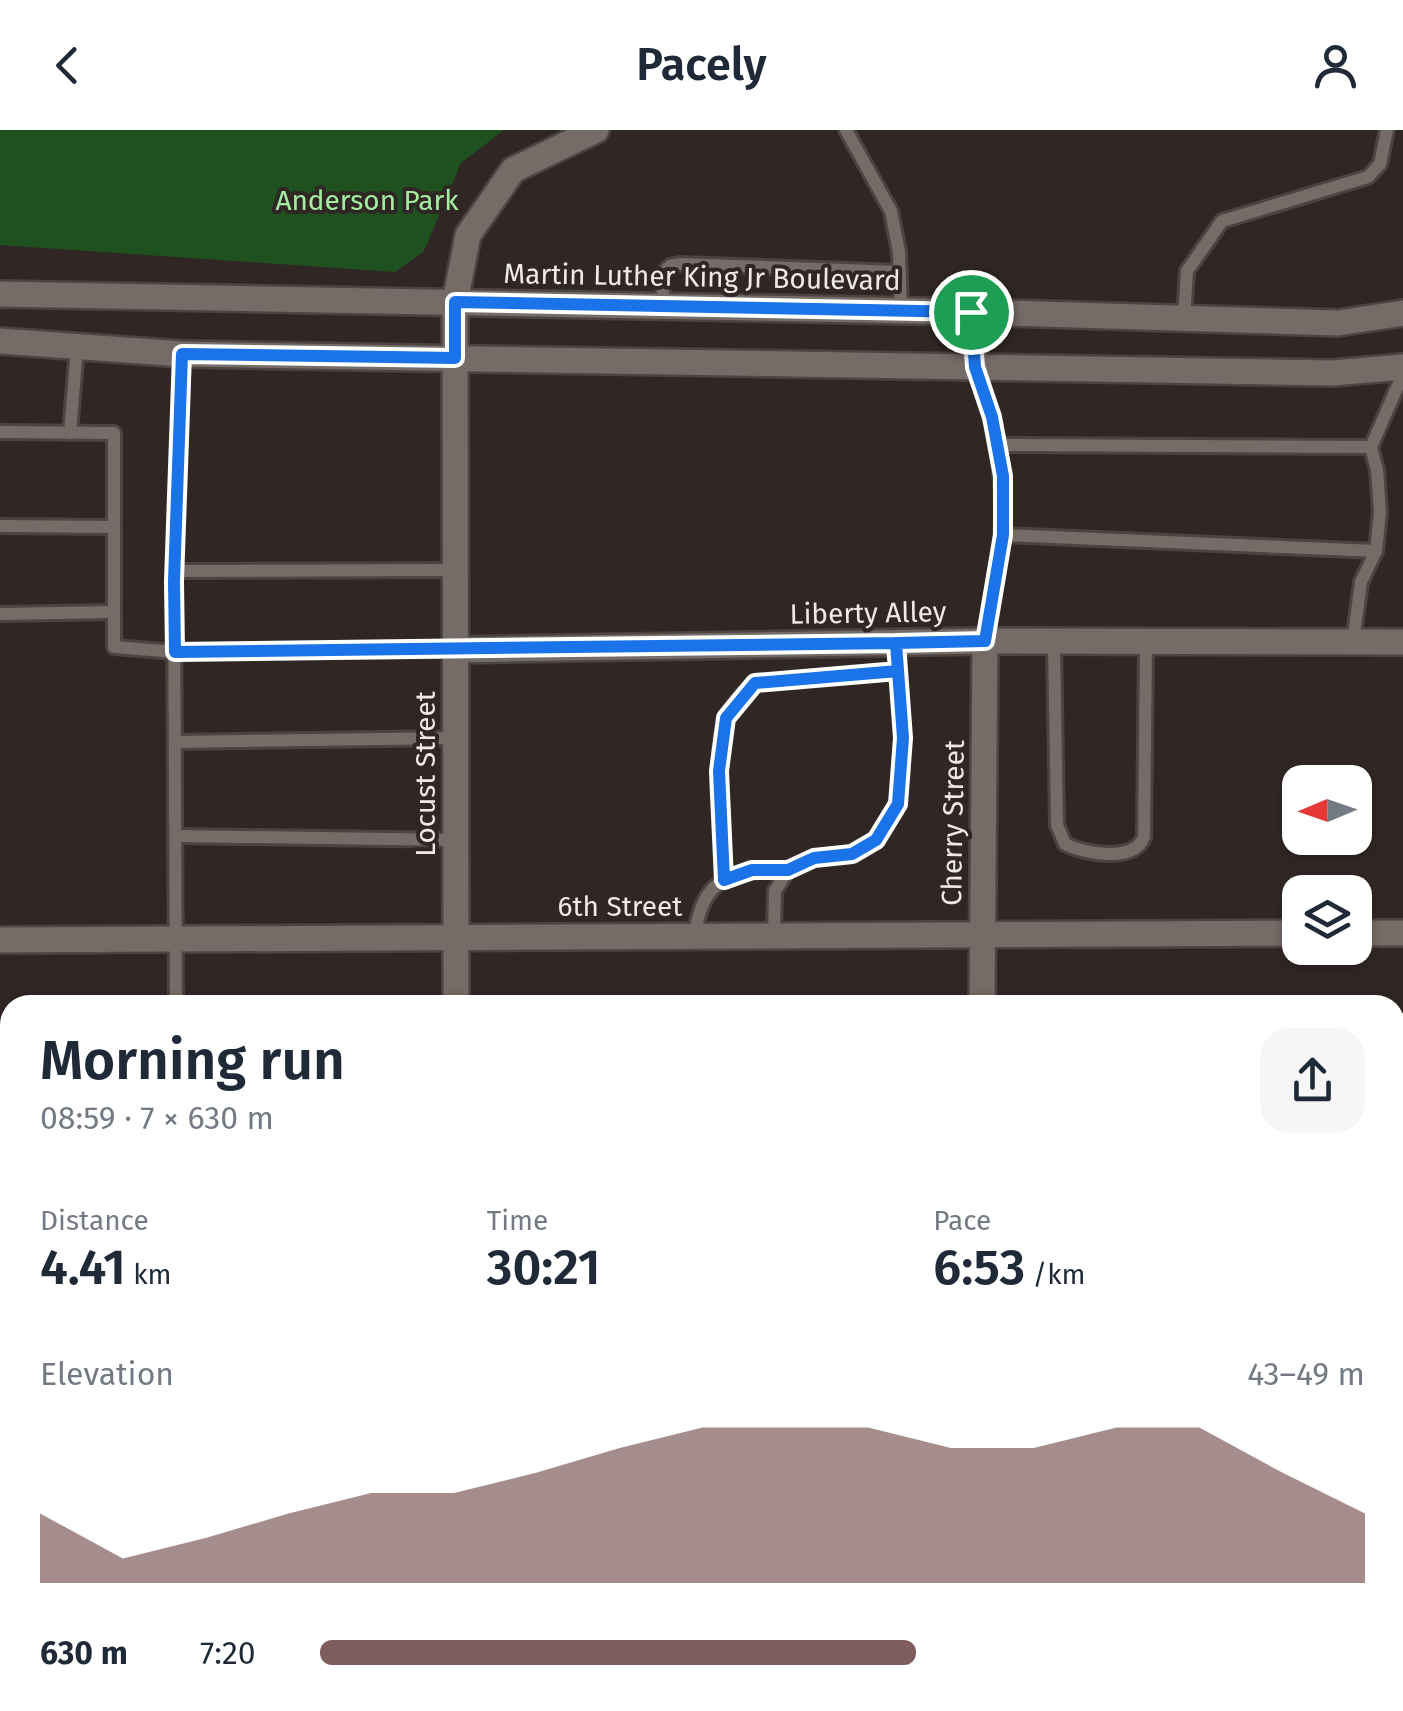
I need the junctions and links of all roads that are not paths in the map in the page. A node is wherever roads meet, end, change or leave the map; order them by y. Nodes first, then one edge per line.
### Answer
1 (596, 130) edge
2 (846, 130) edge
3 (1388, 130) edge
4 (900, 272) junction
5 (0, 294) edge
6 (455, 302) junction
7 (662, 306) junction
8 (902, 310) junction
9 (971, 312) junction
10 (1403, 313) edge
11 (1184, 318) junction
12 (0, 341) edge
13 (78, 348) junction
14 (182, 354) junction
15 (455, 358) junction
16 (975, 367) junction
17 (1403, 370) edge
18 (0, 432) edge
19 (70, 433) junction
20 (998, 445) junction
21 (1371, 447) junction
22 (0, 526) edge
23 (114, 527) junction
24 (1003, 535) junction
25 (1376, 550) junction
26 (174, 570) junction
27 (455, 570) junction
28 (114, 612) junction
29 (0, 614) edge
30 (985, 641) junction
31 (1054, 642) junction
32 (1146, 642) junction
33 (1353, 642) junction
34 (1403, 642) edge
35 (896, 643) junction
36 (454, 650) junction
37 (175, 652) junction
38 (898, 671) junction
39 (455, 738) junction
40 (175, 742) junction
41 (176, 836) junction
42 (456, 840) junction
43 (788, 870) junction
44 (724, 880) junction
45 (1282, 933) edge
46 (1372, 933) edge
47 (1403, 933) edge
48 (982, 934) junction
49 (774, 935) junction
50 (694, 936) junction
51 (456, 937) junction
52 (177, 938) junction
53 (0, 940) edge
54 (176, 995) edge
55 (456, 995) edge
56 (982, 995) edge

1 - 6 street, Locust Street
2 - 4 lane
3 - 11 lane
4 - 7 lane
4 - 8 lane
5 - 6 street, Martin Luther King Jr Boulevard
6 - 7 street, Martin Luther King Jr Boulevard
6 - 15 street, Locust Street
7 - 8 street, Martin Luther King Jr Boulevard
8 - 9 street, Martin Luther King Jr Boulevard
9 - 11 street, Martin Luther King Jr Boulevard
9 - 16 street
10 - 11 street, Martin Luther King Jr Boulevard
12 - 13 street
13 - 14 street
13 - 19 lane
14 - 15 street
14 - 26 lane
15 - 16 street
15 - 27 street, Locust Street
16 - 17 street
16 - 20 lane
17 - 21 lane
18 - 19 lane
19 - 23 lane
20 - 21 lane
20 - 24 lane
21 - 25 lane
22 - 23 lane
23 - 28 lane
24 - 25 lane
24 - 30 lane
25 - 33 lane
26 - 27 lane
26 - 37 lane
27 - 36 street, Locust Street
28 - 29 lane
28 - 37 lane
30 - 31 street, Liberty Alley
30 - 35 street, Liberty Alley
30 - 48 street, Cherry Street
31 - 32 street, Liberty Alley
31 - 32 lane
32 - 33 street, Liberty Alley
33 - 34 street, Liberty Alley
35 - 36 street, Liberty Alley
35 - 38 lane
36 - 37 lane
36 - 39 street, Locust Street
37 - 40 lane
38 - 43 lane
38 - 44 lane
39 - 40 lane
39 - 42 street, Locust Street
40 - 41 lane
41 - 42 lane
41 - 52 lane
42 - 51 street, Locust Street
43 - 44 lane
43 - 49 lane
44 - 50 lane
45 - 48 street, 6th Street
46 - 47 street
48 - 49 street, 6th Street
48 - 56 street, Cherry Street
49 - 50 street, 6th Street
50 - 51 street, 6th Street
51 - 52 street, 6th Street
51 - 55 street, Locust Street
52 - 53 street, 6th Street
52 - 54 lane

